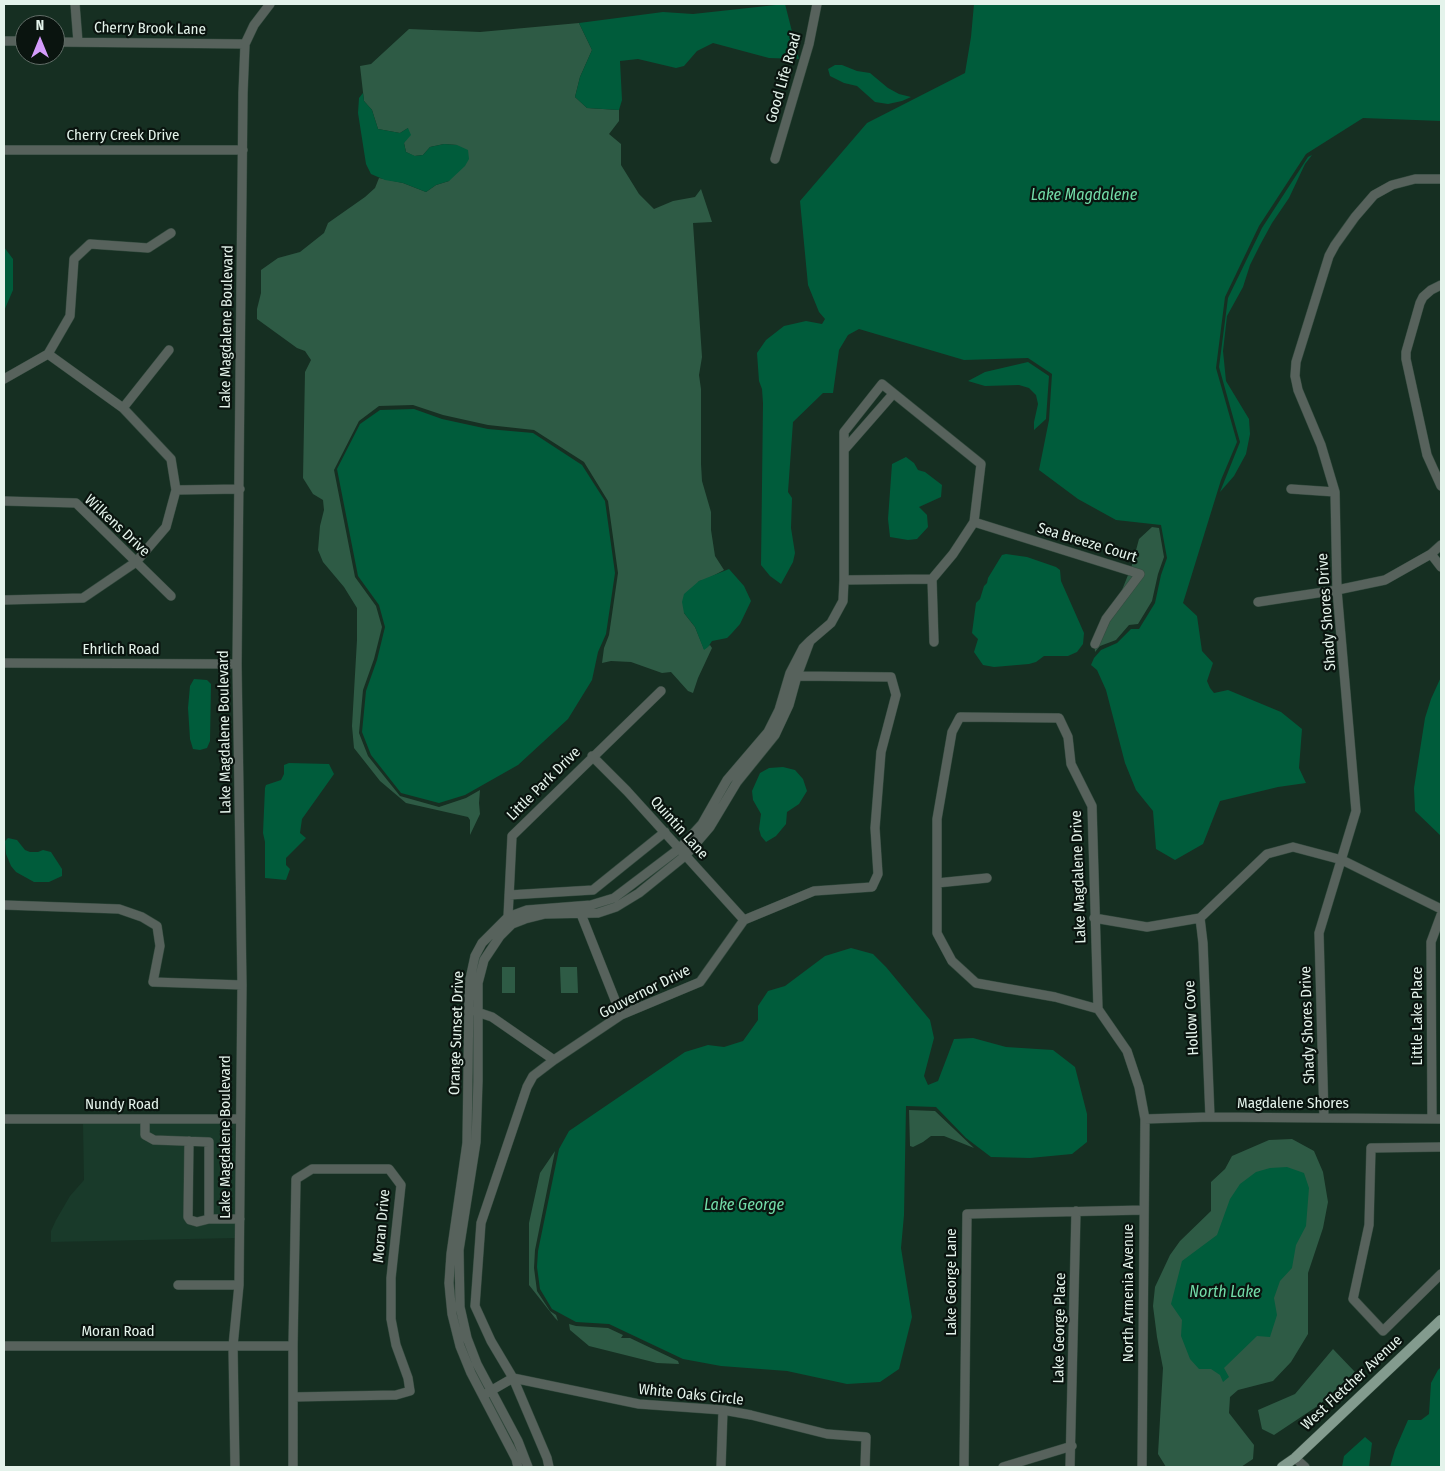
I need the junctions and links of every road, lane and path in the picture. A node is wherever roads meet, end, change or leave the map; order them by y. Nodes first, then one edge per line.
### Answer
1 (75, 4) edge
2 (270, 4) edge
3 (817, 4) edge
4 (65, 42) edge
5 (78, 42) junction
6 (245, 44) junction
7 (4, 150) edge
8 (243, 150) junction
9 (775, 159) dead end
10 (1441, 179) edge
11 (171, 233) dead end
12 (1441, 285) edge
13 (169, 350) dead end
14 (48, 354) junction
15 (4, 379) edge
16 (893, 394) junction
17 (123, 408) junction
18 (844, 450) junction
19 (1441, 486) edge
20 (240, 489) junction
21 (1291, 489) dead end
22 (176, 490) junction
23 (1335, 492) junction
24 (4, 501) edge
25 (974, 522) junction
26 (1441, 544) edge
27 (1431, 554) junction
28 (136, 562) junction
29 (1441, 567) edge
30 (932, 579) junction
31 (844, 580) junction
32 (1337, 590) junction
33 (171, 596) dead end
34 (4, 600) edge
35 (1258, 602) dead end
36 (934, 642) dead end
37 (1094, 644) dead end
38 (4, 663) edge
39 (238, 664) junction
40 (793, 674) junction
41 (661, 691) dead end
42 (592, 756) junction
43 (665, 832) junction
44 (683, 852) junction
45 (1342, 860) junction
46 (987, 878) dead end
47 (936, 883) junction
48 (509, 895) junction
49 (4, 905) edge
50 (1441, 909) edge
51 (579, 910) junction
52 (1441, 916) edge
53 (1094, 918) junction
54 (1200, 918) junction
55 (510, 920) junction
56 (744, 920) junction
57 (242, 985) junction
58 (1098, 1010) junction
59 (473, 1011) junction
60 (621, 1016) junction
61 (554, 1060) junction
62 (1210, 1117) junction
63 (1145, 1118) junction
64 (1324, 1118) junction
65 (4, 1119) edge
66 (145, 1119) junction
67 (240, 1119) junction
68 (1437, 1119) edge
69 (189, 1141) junction
70 (1441, 1147) edge
71 (1144, 1210) junction
72 (1076, 1211) junction
73 (459, 1218) junction
74 (209, 1219) junction
75 (240, 1219) junction
76 (481, 1223) junction
77 (1441, 1274) edge
78 (239, 1284) junction
79 (178, 1285) dead end
80 (1441, 1320) edge
81 (4, 1346) edge
82 (233, 1346) junction
83 (293, 1346) junction
84 (512, 1378) junction
85 (487, 1392) junction
86 (293, 1397) junction
87 (724, 1410) junction
88 (1072, 1446) junction
89 (1295, 1458) junction
90 (235, 1467) edge
91 (293, 1467) edge
92 (518, 1467) edge
93 (528, 1467) edge
94 (549, 1467) edge
95 (721, 1467) edge
96 (865, 1467) edge
97 (964, 1467) edge
98 (1003, 1467) edge
99 (1070, 1467) edge
100 (1142, 1467) edge
101 (1282, 1467) edge
102 (1305, 1467) edge

1 - 5 street
2 - 6 street, Lake Magdalene Boulevard
3 - 9 street, Good Life Road
4 - 5 street, Cherry Brook Lane
5 - 6 street, Cherry Brook Lane
6 - 8 street, Lake Magdalene Boulevard
7 - 8 street, Cherry Creek Drive
8 - 20 street, Lake Magdalene Boulevard
10 - 23 street, Shady Shores Drive
11 - 14 street
12 - 19 street
13 - 17 street
14 - 15 street
14 - 17 street
16 - 18 street
16 - 18 street, Orange Sunset Drive
16 - 25 street
17 - 22 street
18 - 31 street, Orange Sunset Drive
20 - 22 street
20 - 39 street, Lake Magdalene Boulevard
21 - 23 street
22 - 28 street
23 - 32 street, Shady Shores Drive
24 - 28 street, Wilkens Drive
25 - 30 street
25 - 37 street, Sea Breeze Court
26 - 27 street
27 - 29 street
27 - 32 street
28 - 33 street, Wilkens Drive
28 - 34 street
30 - 31 street
30 - 36 street
31 - 40 street, Orange Sunset Drive
32 - 35 street
32 - 45 street, Shady Shores Drive
38 - 39 street, Ehrlich Road
39 - 57 street, Lake Magdalene Boulevard
40 - 44 street, Orange Sunset Drive
40 - 56 street
41 - 42 street, Little Park Drive
42 - 43 street, Quintin Lane
42 - 48 street, Little Park Drive
43 - 44 street, Quintin Lane
43 - 48 street
44 - 51 street, Orange Sunset Drive
44 - 56 street, Quintin Lane
45 - 50 street
45 - 54 street
45 - 64 street, Shady Shores Drive
46 - 47 street
47 - 53 street, Lake Magdalene Drive
47 - 58 street, Lake Magdalene Drive
48 - 55 street, Little Park Drive
49 - 57 street
51 - 55 street, Orange Sunset Drive
51 - 60 street
52 - 68 street, Little Lake Place
53 - 54 street
53 - 58 street, Lake Magdalene Drive
54 - 62 street, Hollow Cove
55 - 59 street, Orange Sunset Drive
56 - 60 street, Gouvernor Drive
57 - 67 street, Lake Magdalene Boulevard
58 - 63 street
59 - 61 street
59 - 73 street, Orange Sunset Drive
60 - 61 street, Gouvernor Drive
61 - 76 street, Gouvernor Drive
62 - 63 street, Magdalene Shores
62 - 64 street, Magdalene Shores
63 - 71 street, North Armenia Avenue
64 - 68 street, Magdalene Shores
65 - 66 street, Nundy Road
66 - 67 street, Nundy Road
66 - 69 street
67 - 75 street, Lake Magdalene Boulevard
69 - 74 street
69 - 74 street
70 - 77 street
71 - 72 street, Lake George Lane
71 - 100 street, North Armenia Avenue
72 - 88 street, Lake George Place
72 - 97 street, Lake George Lane
73 - 76 street
73 - 85 street, Orange Sunset Drive
74 - 75 street
75 - 78 street, Lake Magdalene Boulevard
76 - 84 street, Gouvernor Drive
78 - 79 street
78 - 82 street, Lake Magdalene Boulevard
80 - 89 main road, West Fletcher Avenue
81 - 82 street, Moran Road
82 - 83 street, Moran Road
82 - 90 street, Lake Magdalene Boulevard
83 - 86 street, Moran Drive
83 - 86 street, Moran Drive
84 - 85 street
84 - 87 street, White Oaks Circle
84 - 94 street, Gouvernor Drive
85 - 92 street, Orange Sunset Drive
85 - 93 street, Orange Sunset Drive
86 - 91 street, Moran Drive
87 - 95 street
87 - 96 street, White Oaks Circle
88 - 98 street
88 - 99 street, Lake George Place
89 - 101 main road, West Fletcher Avenue
89 - 102 street

